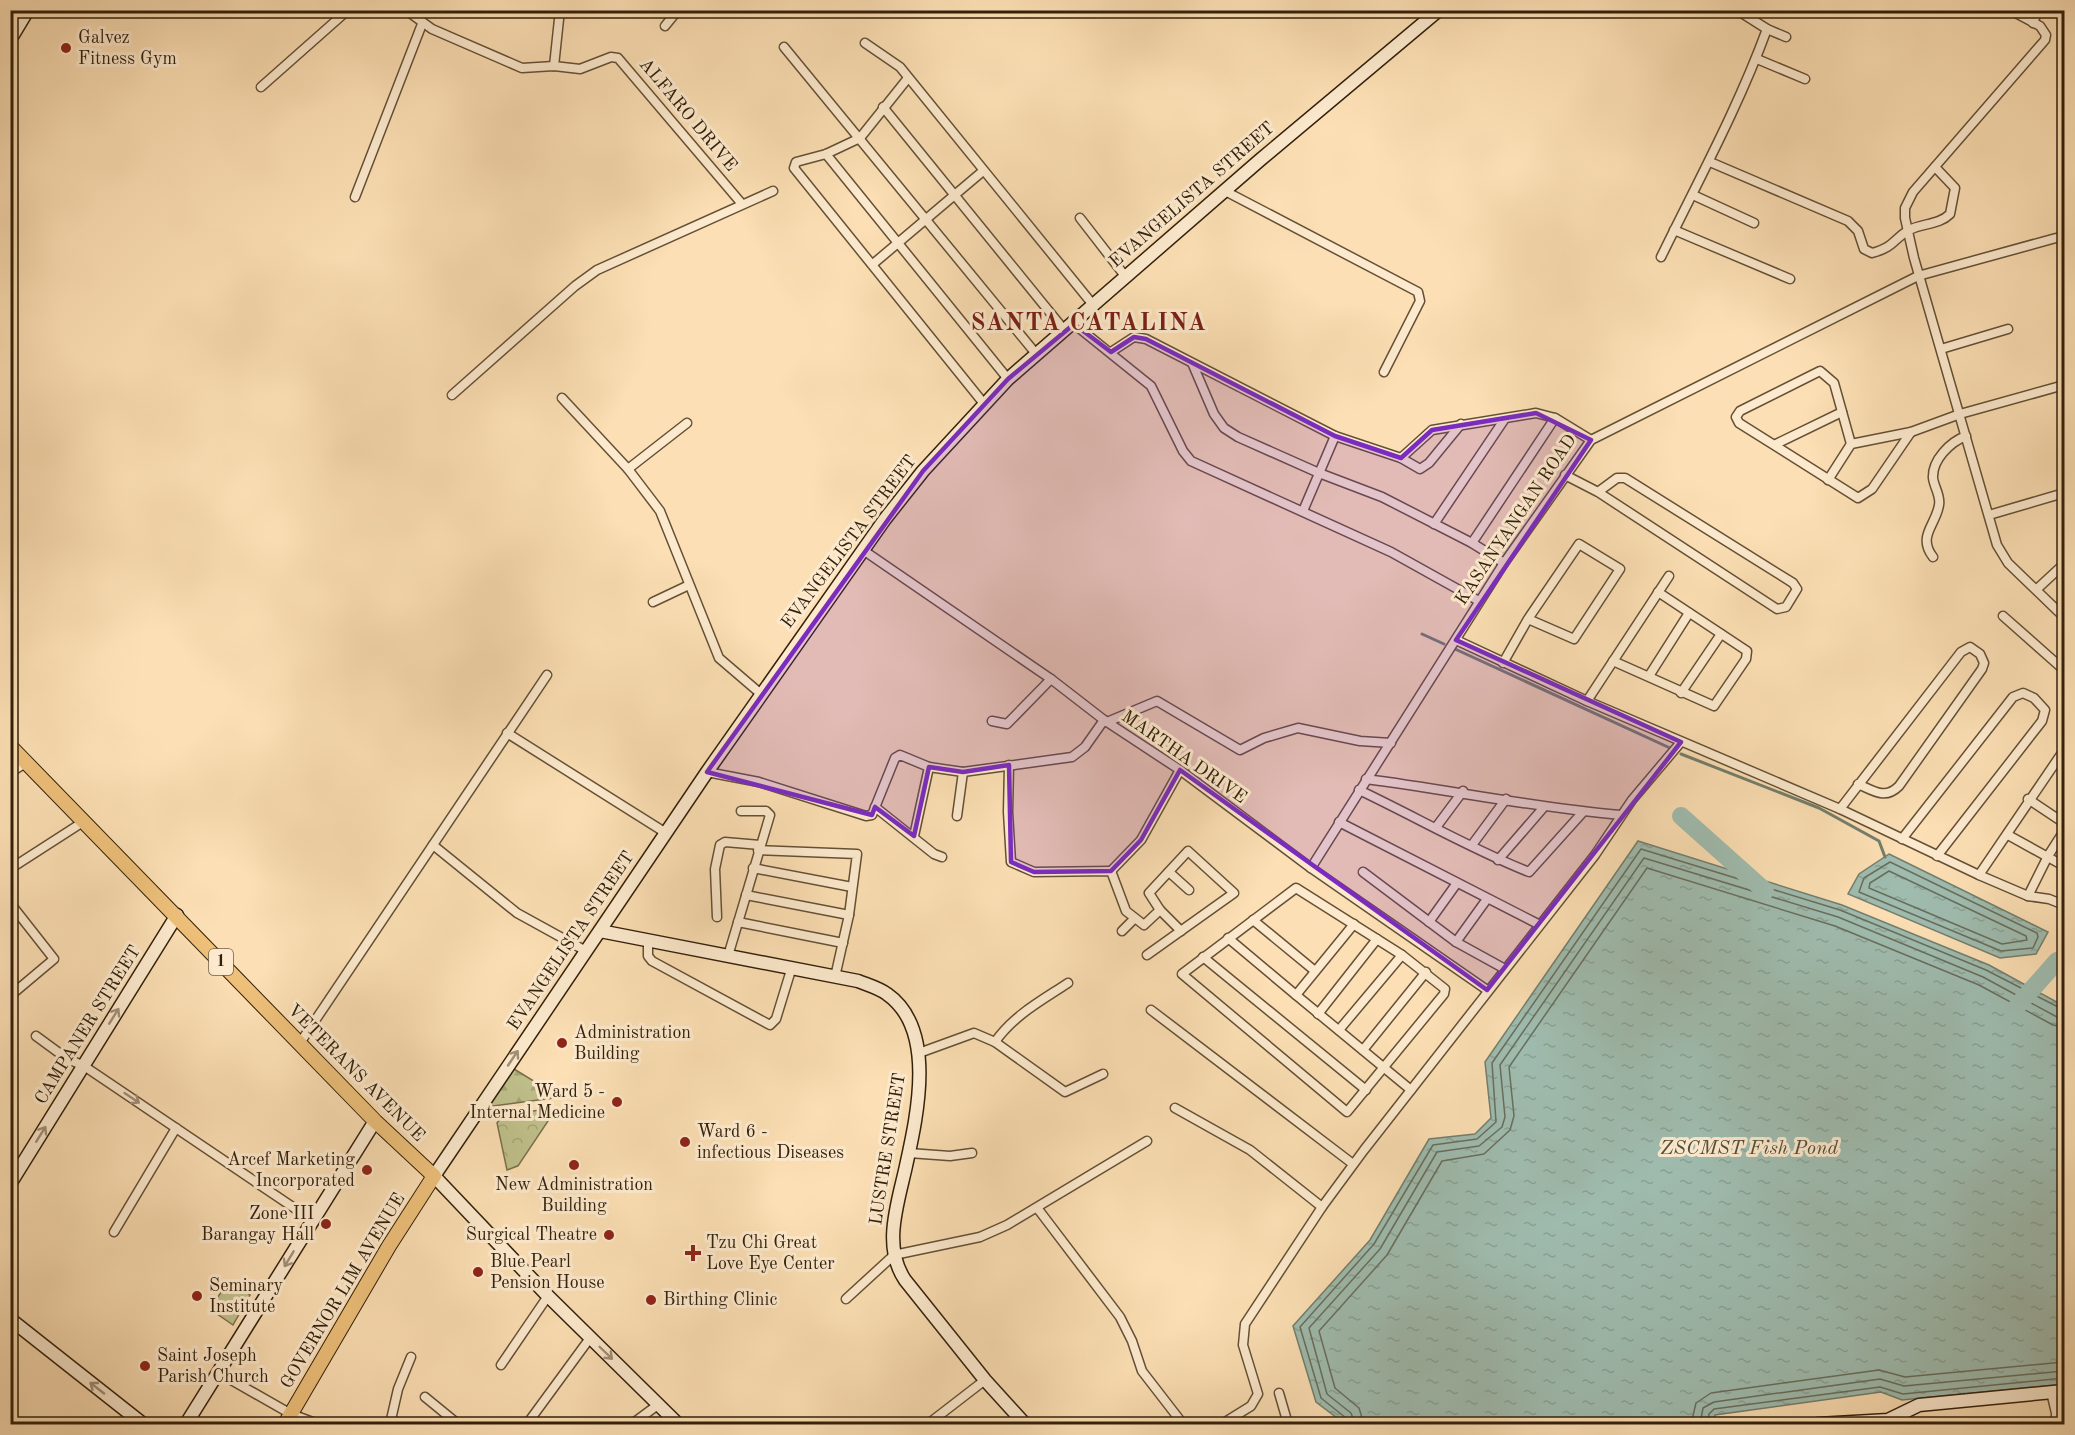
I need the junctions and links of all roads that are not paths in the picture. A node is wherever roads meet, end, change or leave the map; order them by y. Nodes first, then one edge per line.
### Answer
1 (28, 10) edge
2 (348, 10) edge
3 (406, 10) edge
4 (560, 10) edge
5 (678, 10) edge
6 (1439, 10) edge
7 (1737, 10) edge
8 (2010, 10) edge
9 (2038, 10) edge
10 (2033, 22) junction
11 (422, 24) junction
12 (665, 26) dead end
13 (1767, 29) junction
14 (1786, 37) dead end
15 (10, 40) edge
16 (864, 42) dead end
17 (784, 47) dead end
18 (1757, 59) junction
19 (554, 66) junction
20 (908, 78) junction
21 (1805, 79) dead end
22 (261, 87) dead end
23 (883, 107) junction
24 (860, 138) junction
25 (826, 154) junction
26 (1710, 162) junction
27 (1935, 167) junction
28 (983, 171) junction
29 (773, 191) dead end
30 (1225, 191) junction
31 (1693, 195) junction
32 (953, 196) junction
33 (355, 197) dead end
34 (742, 204) junction
35 (1080, 218) dead end
36 (925, 219) junction
37 (1754, 223) dead end
38 (1674, 230) junction
39 (1908, 230) junction
40 (2056, 238) dead end
41 (898, 242) junction
42 (1661, 257) dead end
43 (873, 264) junction
44 (1125, 276) junction
45 (1918, 276) junction
46 (1790, 279) dead end
47 (1094, 306) junction
48 (1069, 327) junction
49 (2008, 329) dead end
50 (1941, 349) junction
51 (1111, 352) junction
52 (1037, 355) junction
53 (1193, 365) junction
54 (1384, 372) dead end
55 (1008, 379) junction
56 (2064, 385) edge
57 (452, 395) dead end
58 (562, 398) dead end
59 (985, 405) junction
60 (1842, 412) junction
61 (1960, 414) junction
62 (1555, 418) junction
63 (1504, 420) junction
64 (687, 423) dead end
65 (1461, 424) junction
66 (1911, 432) junction
67 (1335, 436) junction
68 (1966, 436) junction
69 (1591, 440) junction
70 (1776, 444) junction
71 (1851, 444) junction
72 (1401, 458) junction
73 (628, 469) junction
74 (1319, 474) junction
75 (1565, 475) junction
76 (1828, 480) junction
77 (1598, 492) junction
78 (2064, 493) edge
79 (1303, 511) junction
80 (1989, 515) junction
81 (1434, 524) junction
82 (1472, 543) junction
83 (863, 550) junction
84 (1933, 556) dead end
85 (1504, 563) junction
86 (2064, 564) edge
87 (1669, 576) dead end
88 (689, 585) junction
89 (2037, 589) junction
90 (1658, 592) junction
91 (1479, 601) junction
92 (653, 602) dead end
93 (1689, 613) junction
94 (2003, 616) dead end
95 (2064, 617) edge
96 (1528, 619) junction
97 (1721, 634) junction
98 (1456, 640) junction
99 (1613, 661) junction
100 (1503, 663) junction
101 (2064, 670) edge
102 (547, 675) dead end
103 (1649, 676) junction
104 (1051, 679) junction
105 (1681, 693) junction
106 (762, 694) junction
107 (1587, 701) junction
108 (992, 721) dead end
109 (1105, 721) junction
110 (507, 733) junction
111 (1681, 742) junction
112 (1390, 743) junction
113 (10, 746) edge
114 (2064, 750) edge
115 (27, 762) junction
116 (1009, 765) junction
117 (929, 767) junction
118 (1180, 770) junction
119 (707, 772) junction
120 (963, 772) junction
121 (10, 774) edge
122 (1366, 779) junction
123 (1858, 784) junction
124 (1359, 790) junction
125 (1463, 791) junction
126 (1506, 799) junction
127 (2028, 800) junction
128 (875, 807) junction
129 (1544, 807) junction
130 (1840, 809) junction
131 (741, 811) dead end
132 (1583, 812) junction
133 (1621, 815) junction
134 (957, 816) dead end
135 (84, 822) junction
136 (1339, 822) junction
137 (2064, 823) edge
138 (1437, 826) junction
139 (2064, 831) edge
140 (666, 833) junction
141 (2007, 835) junction
142 (914, 836) junction
143 (1902, 840) junction
144 (433, 845) junction
145 (1472, 845) junction
146 (759, 848) junction
147 (1937, 856) junction
148 (2048, 856) junction
149 (942, 857) dead end
150 (1498, 860) junction
151 (2064, 866) edge
152 (10, 868) edge
153 (753, 868) junction
154 (1311, 868) junction
155 (1111, 871) junction
156 (1168, 872) junction
157 (1363, 872) dead end
158 (1979, 875) junction
159 (1457, 883) junction
160 (852, 887) junction
161 (1189, 890) dead end
162 (746, 895) junction
163 (2028, 896) junction
164 (1487, 898) junction
165 (10, 903) edge
166 (2064, 905) edge
167 (1160, 909) junction
168 (177, 915) junction
169 (849, 915) junction
170 (717, 917) dead end
171 (1134, 919) junction
172 (1252, 920) junction
173 (738, 922) junction
174 (1429, 922) junction
175 (1354, 924) junction
176 (1538, 924) junction
177 (600, 931) junction
178 (1122, 931) dead end
179 (1181, 931) junction
180 (1228, 938) junction
181 (1377, 939) junction
182 (648, 942) junction
183 (1456, 942) junction
184 (843, 943) junction
185 (586, 951) junction
186 (1147, 955) dead end
187 (1402, 955) junction
188 (728, 956) junction
189 (1203, 957) junction
190 (1505, 969) junction
191 (791, 970) junction
192 (1316, 971) junction
193 (1426, 972) junction
194 (835, 977) junction
195 (1068, 984) dead end
196 (1487, 990) junction
197 (1296, 995) junction
198 (10, 996) edge
199 (1151, 1010) dead end
200 (1318, 1014) junction
201 (1339, 1030) junction
202 (36, 1036) dead end
203 (995, 1042) junction
204 (300, 1043) junction
205 (1363, 1050) junction
206 (919, 1053) junction
207 (84, 1065) junction
208 (1385, 1068) junction
209 (1103, 1074) dead end
210 (1366, 1090) junction
211 (1411, 1090) junction
212 (1176, 1108) dead end
213 (375, 1121) junction
214 (176, 1128) junction
215 (1147, 1141) dead end
216 (909, 1153) junction
217 (972, 1153) dead end
218 (1353, 1164) junction
219 (434, 1176) junction
220 (10, 1184) edge
221 (1322, 1207) junction
222 (1038, 1209) junction
223 (312, 1220) junction
224 (114, 1232) dead end
225 (894, 1255) junction
226 (549, 1296) junction
227 (846, 1299) dead end
228 (10, 1319) edge
229 (590, 1338) junction
230 (411, 1357) dead end
231 (501, 1365) dead end
232 (219, 1373) junction
233 (985, 1380) junction
234 (2064, 1391) edge
235 (2051, 1392) junction
236 (1280, 1393) dead end
237 (425, 1397) dead end
238 (659, 1404) junction
239 (288, 1420) edge
240 (1896, 1421) edge
241 (143, 1425) edge
242 (186, 1425) edge
243 (318, 1425) edge
244 (390, 1425) edge
245 (458, 1425) edge
246 (527, 1425) edge
247 (632, 1425) edge
248 (678, 1425) edge
249 (928, 1425) edge
250 (1025, 1425) edge
251 (1183, 1425) edge
252 (1222, 1425) edge
253 (1288, 1425) edge
254 (1818, 1425) edge
255 (2056, 1425) edge

1 - 15 main road
2 - 22 street
3 - 11 street, ALFARO DRIVE
4 - 19 street
5 - 12 street
6 - 30 main road, EVANGELISTA STREET
7 - 13 street
8 - 10 street
9 - 10 street
10 - 27 street
11 - 19 street, ALFARO DRIVE
11 - 33 street
13 - 14 street
13 - 18 street
16 - 20 street
17 - 24 street
18 - 21 street
18 - 26 street
19 - 34 street, ALFARO DRIVE
20 - 23 street
20 - 28 street
23 - 24 street
23 - 32 street
24 - 25 street
24 - 36 street
25 - 41 street
25 - 43 street
26 - 31 street
26 - 39 street
27 - 39 street
27 - 39 street
28 - 32 street
28 - 47 street
29 - 34 street
30 - 44 main road, EVANGELISTA STREET
30 - 54 street
31 - 37 street
31 - 38 street
32 - 36 street
32 - 48 street
34 - 57 street
35 - 44 street
36 - 41 street
36 - 52 street
38 - 42 street
38 - 46 street
39 - 45 street
40 - 45 street, KASANYANGAN ROAD
41 - 43 street
41 - 55 street
43 - 59 street
44 - 47 main road, EVANGELISTA STREET
45 - 50 street
45 - 69 street, KASANYANGAN ROAD
47 - 48 main road, EVANGELISTA STREET
48 - 51 street
48 - 52 main road, EVANGELISTA STREET
49 - 50 street
50 - 61 street
51 - 53 street
51 - 79 street
52 - 55 main road, EVANGELISTA STREET
53 - 67 street
53 - 74 street
55 - 59 main road, EVANGELISTA STREET
56 - 61 street
58 - 73 street
59 - 83 main road, EVANGELISTA STREET
60 - 70 street
60 - 70 street
60 - 71 street
61 - 66 street
61 - 68 street
62 - 63 street
62 - 69 street
62 - 82 street
63 - 65 street
63 - 81 street
64 - 73 street
65 - 72 street
65 - 72 street
66 - 71 street
66 - 76 street
67 - 72 street
67 - 74 street
68 - 80 street
68 - 84 street
69 - 75 street, KASANYANGAN ROAD
70 - 76 street
71 - 76 street
73 - 88 street
74 - 79 street
74 - 81 street
75 - 77 street
75 - 85 street, KASANYANGAN ROAD
77 - 77 street
78 - 80 street
79 - 91 street
80 - 89 street
81 - 82 street
82 - 85 street
83 - 104 street, MARTHA DRIVE
83 - 106 main road, EVANGELISTA STREET
85 - 91 street, KASANYANGAN ROAD
86 - 89 street
87 - 90 street
88 - 92 street
88 - 106 street
89 - 95 street
90 - 93 street
90 - 99 street
91 - 98 street, KASANYANGAN ROAD
93 - 97 street
93 - 103 street
94 - 101 street
96 - 96 street
96 - 100 street
97 - 105 street
97 - 105 street
98 - 100 street
98 - 112 street, KASANYANGAN ROAD
99 - 103 street
99 - 107 street
100 - 107 street
102 - 110 street
103 - 105 street
104 - 108 street
104 - 109 street, MARTHA DRIVE
106 - 119 main road, EVANGELISTA STREET
107 - 111 street
109 - 112 street
109 - 116 street
109 - 118 street, MARTHA DRIVE
110 - 140 street
110 - 144 street
111 - 130 street
111 - 133 street
112 - 122 street, KASANYANGAN ROAD
113 - 115 main road, VETERANS AVENUE / 1
114 - 127 street
115 - 121 street
115 - 135 main road, VETERANS AVENUE / 1
116 - 120 street
116 - 155 street
117 - 120 street
117 - 128 street
117 - 142 street
118 - 154 street, MARTHA DRIVE
118 - 155 street
119 - 128 street
119 - 140 main road, EVANGELISTA STREET
120 - 134 street
122 - 124 street, KASANYANGAN ROAD
122 - 125 street
123 - 123 street
123 - 130 street
124 - 136 street, KASANYANGAN ROAD
124 - 138 street
125 - 126 street
125 - 138 street
126 - 129 street
126 - 145 street
127 - 137 street
127 - 141 street
128 - 142 street
129 - 132 street
129 - 150 street
130 - 143 street
131 - 146 street
132 - 133 street
132 - 150 street
133 - 176 street
135 - 152 street
135 - 168 main road, VETERANS AVENUE / 1
136 - 154 street, KASANYANGAN ROAD
136 - 159 street
138 - 145 street
139 - 148 street
140 - 177 main road, EVANGELISTA STREET
141 - 148 street
141 - 158 street
142 - 149 street
143 - 147 street
143 - 147 street
144 - 185 street
144 - 204 street
145 - 150 street
146 - 153 street
146 - 160 street
146 - 170 street
147 - 158 street
148 - 151 street
148 - 163 street
153 - 160 street
153 - 162 street
154 - 196 street, MARTHA DRIVE
155 - 171 street
156 - 161 street
156 - 167 street
156 - 179 street
157 - 174 street
158 - 163 street
159 - 164 street
159 - 174 street
160 - 169 street
162 - 169 street
162 - 173 street
163 - 166 street
164 - 176 street
164 - 183 street
165 - 198 street
167 - 171 street
167 - 179 street
168 - 204 main road, VETERANS AVENUE / 1
207 -> 168 main road, CAMPANER STREET
169 - 184 street
171 - 178 street
172 - 175 street
172 - 180 street
172 - 192 street
173 - 184 street
173 - 188 street
174 - 183 street
175 - 181 street
175 - 192 street
176 - 190 street
177 - 182 main road, LUSTRE STREET
177 - 185 main road, EVANGELISTA STREET
179 - 186 street
180 - 189 street
180 - 197 street
181 - 187 street
181 - 200 street
182 - 188 main road, LUSTRE STREET
182 - 191 street
183 - 190 street
184 - 194 street
219 -> 185 main road, EVANGELISTA STREET
187 - 193 street
187 - 201 street
188 - 191 main road, LUSTRE STREET
189 - 210 street
189 - 210 street
190 - 196 street
191 - 194 main road, LUSTRE STREET
192 - 197 street
193 - 205 street
193 - 208 street
194 - 206 main road, LUSTRE STREET
195 - 203 street
196 - 211 street
197 - 200 street
199 - 218 street
200 - 201 street
201 - 205 street
202 - 207 street
203 - 206 street
203 - 209 street
204 - 213 main road, VETERANS AVENUE / 1
205 - 208 street
206 - 216 main road, LUSTRE STREET
207 -> 214 street
220 -> 207 main road, CAMPANER STREET
208 - 210 street
208 - 211 street
211 - 218 street
212 - 221 street
213 - 219 main road, VETERANS AVENUE / 1
213 - 223 main road
214 - 223 street
214 - 224 street
215 - 222 street
216 - 217 street
216 - 225 main road, LUSTRE STREET
218 - 221 street
219 - 226 main road, VETERANS AVENUE
219 - 239 main road, GOVERNOR LIM AVENUE
221 - 252 street
222 - 225 street
222 - 251 street
223 -> 232 main road
225 - 227 street
225 - 233 main road, LUSTRE STREET
226 - 229 main road, VETERANS AVENUE
226 - 231 street
241 -> 228 main road
229 -> 238 main road, VETERANS AVENUE
229 - 246 street
230 - 244 street
232 - 239 street
232 - 242 main road
233 - 249 street
233 - 250 main road, LUSTRE STREET
234 - 235 main road
235 - 240 main road
235 - 255 street
236 - 253 street
237 - 245 street
238 - 247 street
238 - 248 main road, VETERANS AVENUE
239 - 243 street
240 - 254 main road

